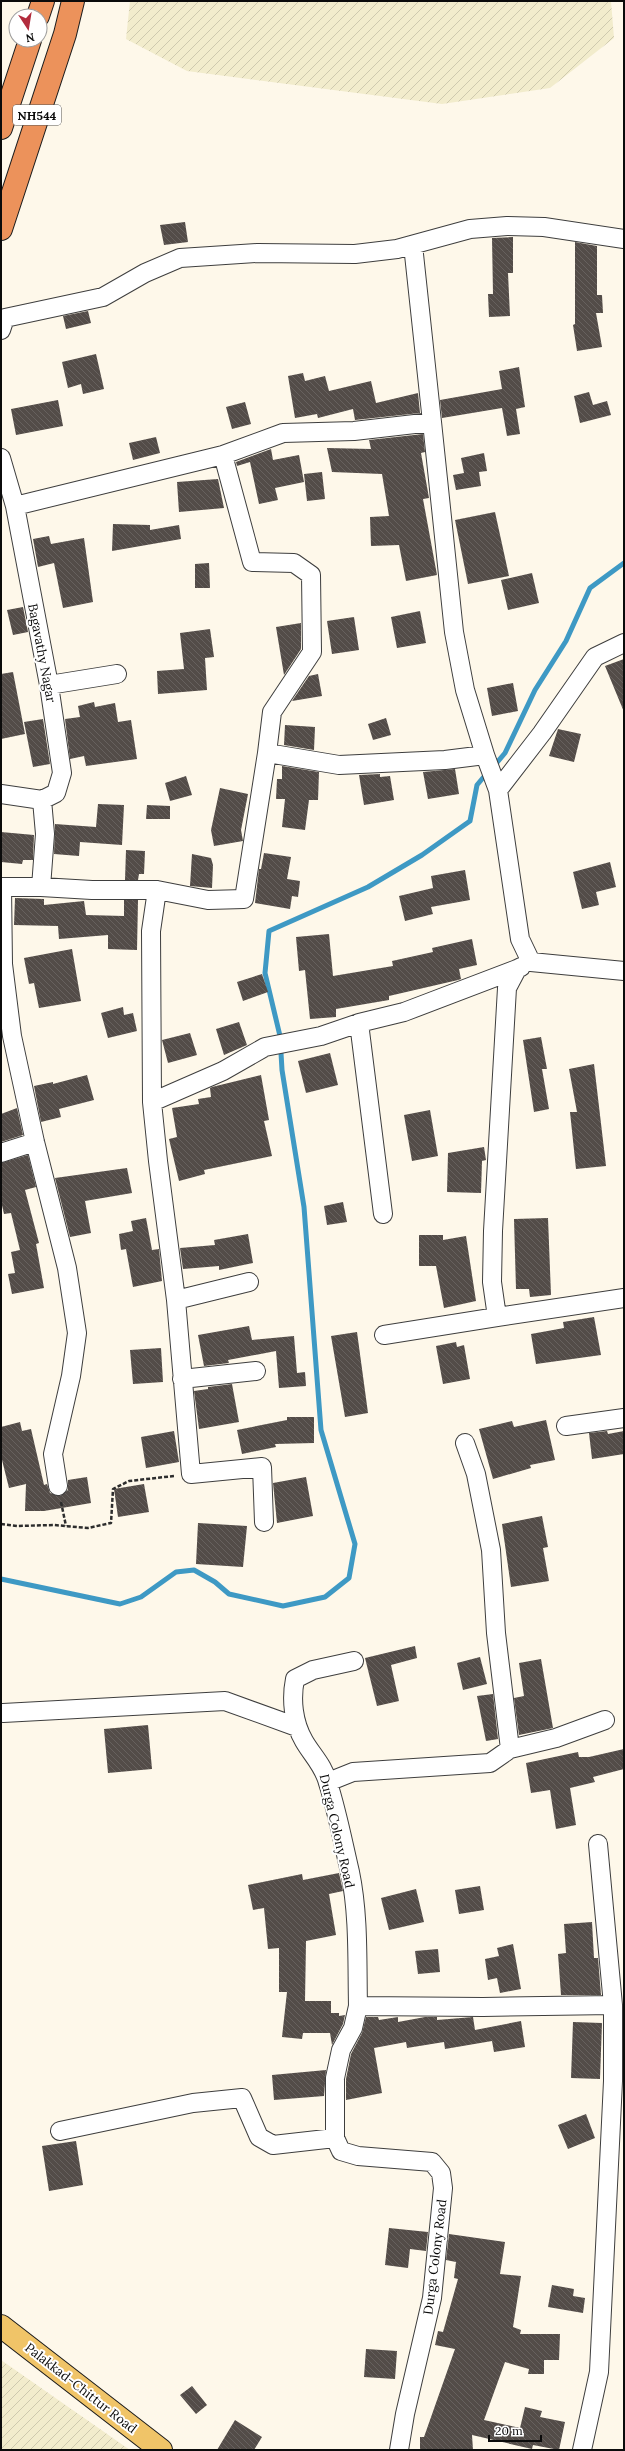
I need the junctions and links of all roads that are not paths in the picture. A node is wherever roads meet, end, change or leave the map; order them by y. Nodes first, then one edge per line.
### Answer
1 (73, 1) edge
2 (27, 48) edge
3 (1, 128) edge
4 (1, 228) edge
5 (624, 239) edge
6 (413, 245) junction
7 (1, 330) edge
8 (432, 422) junction
9 (223, 455) junction
10 (1, 458) edge
11 (15, 506) junction
12 (624, 643) edge
13 (117, 674) dead end
14 (49, 685) junction
15 (267, 754) junction
16 (491, 772) junction
17 (1, 794) edge
18 (42, 800) junction
19 (41, 887) junction
20 (157, 890) junction
21 (524, 966) junction
22 (624, 971) edge
23 (358, 1023) junction
24 (152, 1102) junction
25 (35, 1142) junction
26 (1, 1152) edge
27 (383, 1214) dead end
28 (249, 1282) dead end
29 (624, 1298) edge
30 (176, 1300) junction
31 (497, 1318) junction
32 (384, 1335) dead end
33 (256, 1371) dead end
34 (182, 1378) junction
35 (624, 1418) edge
36 (566, 1426) dead end
37 (465, 1443) dead end
38 (58, 1486) road end
39 (264, 1522) dead end
40 (354, 1661) dead end
41 (3, 1713) dead end
42 (605, 1720) dead end
43 (297, 1727) junction
44 (510, 1750) junction
45 (328, 1782) junction
46 (598, 1844) dead end
47 (613, 2005) junction
48 (358, 2006) junction
49 (60, 2131) dead end
50 (335, 2138) junction
51 (1, 2326) edge
52 (161, 2450) edge
53 (399, 2450) edge
54 (582, 2450) edge

1 - 4 highway, NH544
2 - 3 highway, NH544
5 - 6 street
6 - 7 street
6 - 8 street
8 - 9 street
8 - 16 street
9 - 11 street
9 - 15 street
10 - 11 street, Bagavathy Nagar
11 - 14 street, Bagavathy Nagar
12 - 16 street
13 - 14 street
14 - 18 street, Bagavathy Nagar
15 - 16 street
15 - 20 street
16 - 21 street
17 - 18 street
18 - 19 street
19 - 20 street
19 - 25 street
20 - 24 street
21 - 22 street
21 - 23 street
21 - 31 street
23 - 24 street
23 - 27 street
24 - 30 street
25 - 26 street
25 - 38 street
28 - 30 street
29 - 31 street
30 - 34 street
31 - 32 street
33 - 34 street
34 - 39 street
35 - 36 street
37 - 44 street
40 - 43 street, Durga Colony Road
41 - 43 street
42 - 44 street
43 - 45 street, Durga Colony Road
44 - 45 street
45 - 48 street, Durga Colony Road
46 - 47 street
47 - 48 street
47 - 54 street
48 - 50 street, Durga Colony Road
49 - 50 street
50 - 53 street, Durga Colony Road
51 - 52 main road, Palakkad-Chittur Road

